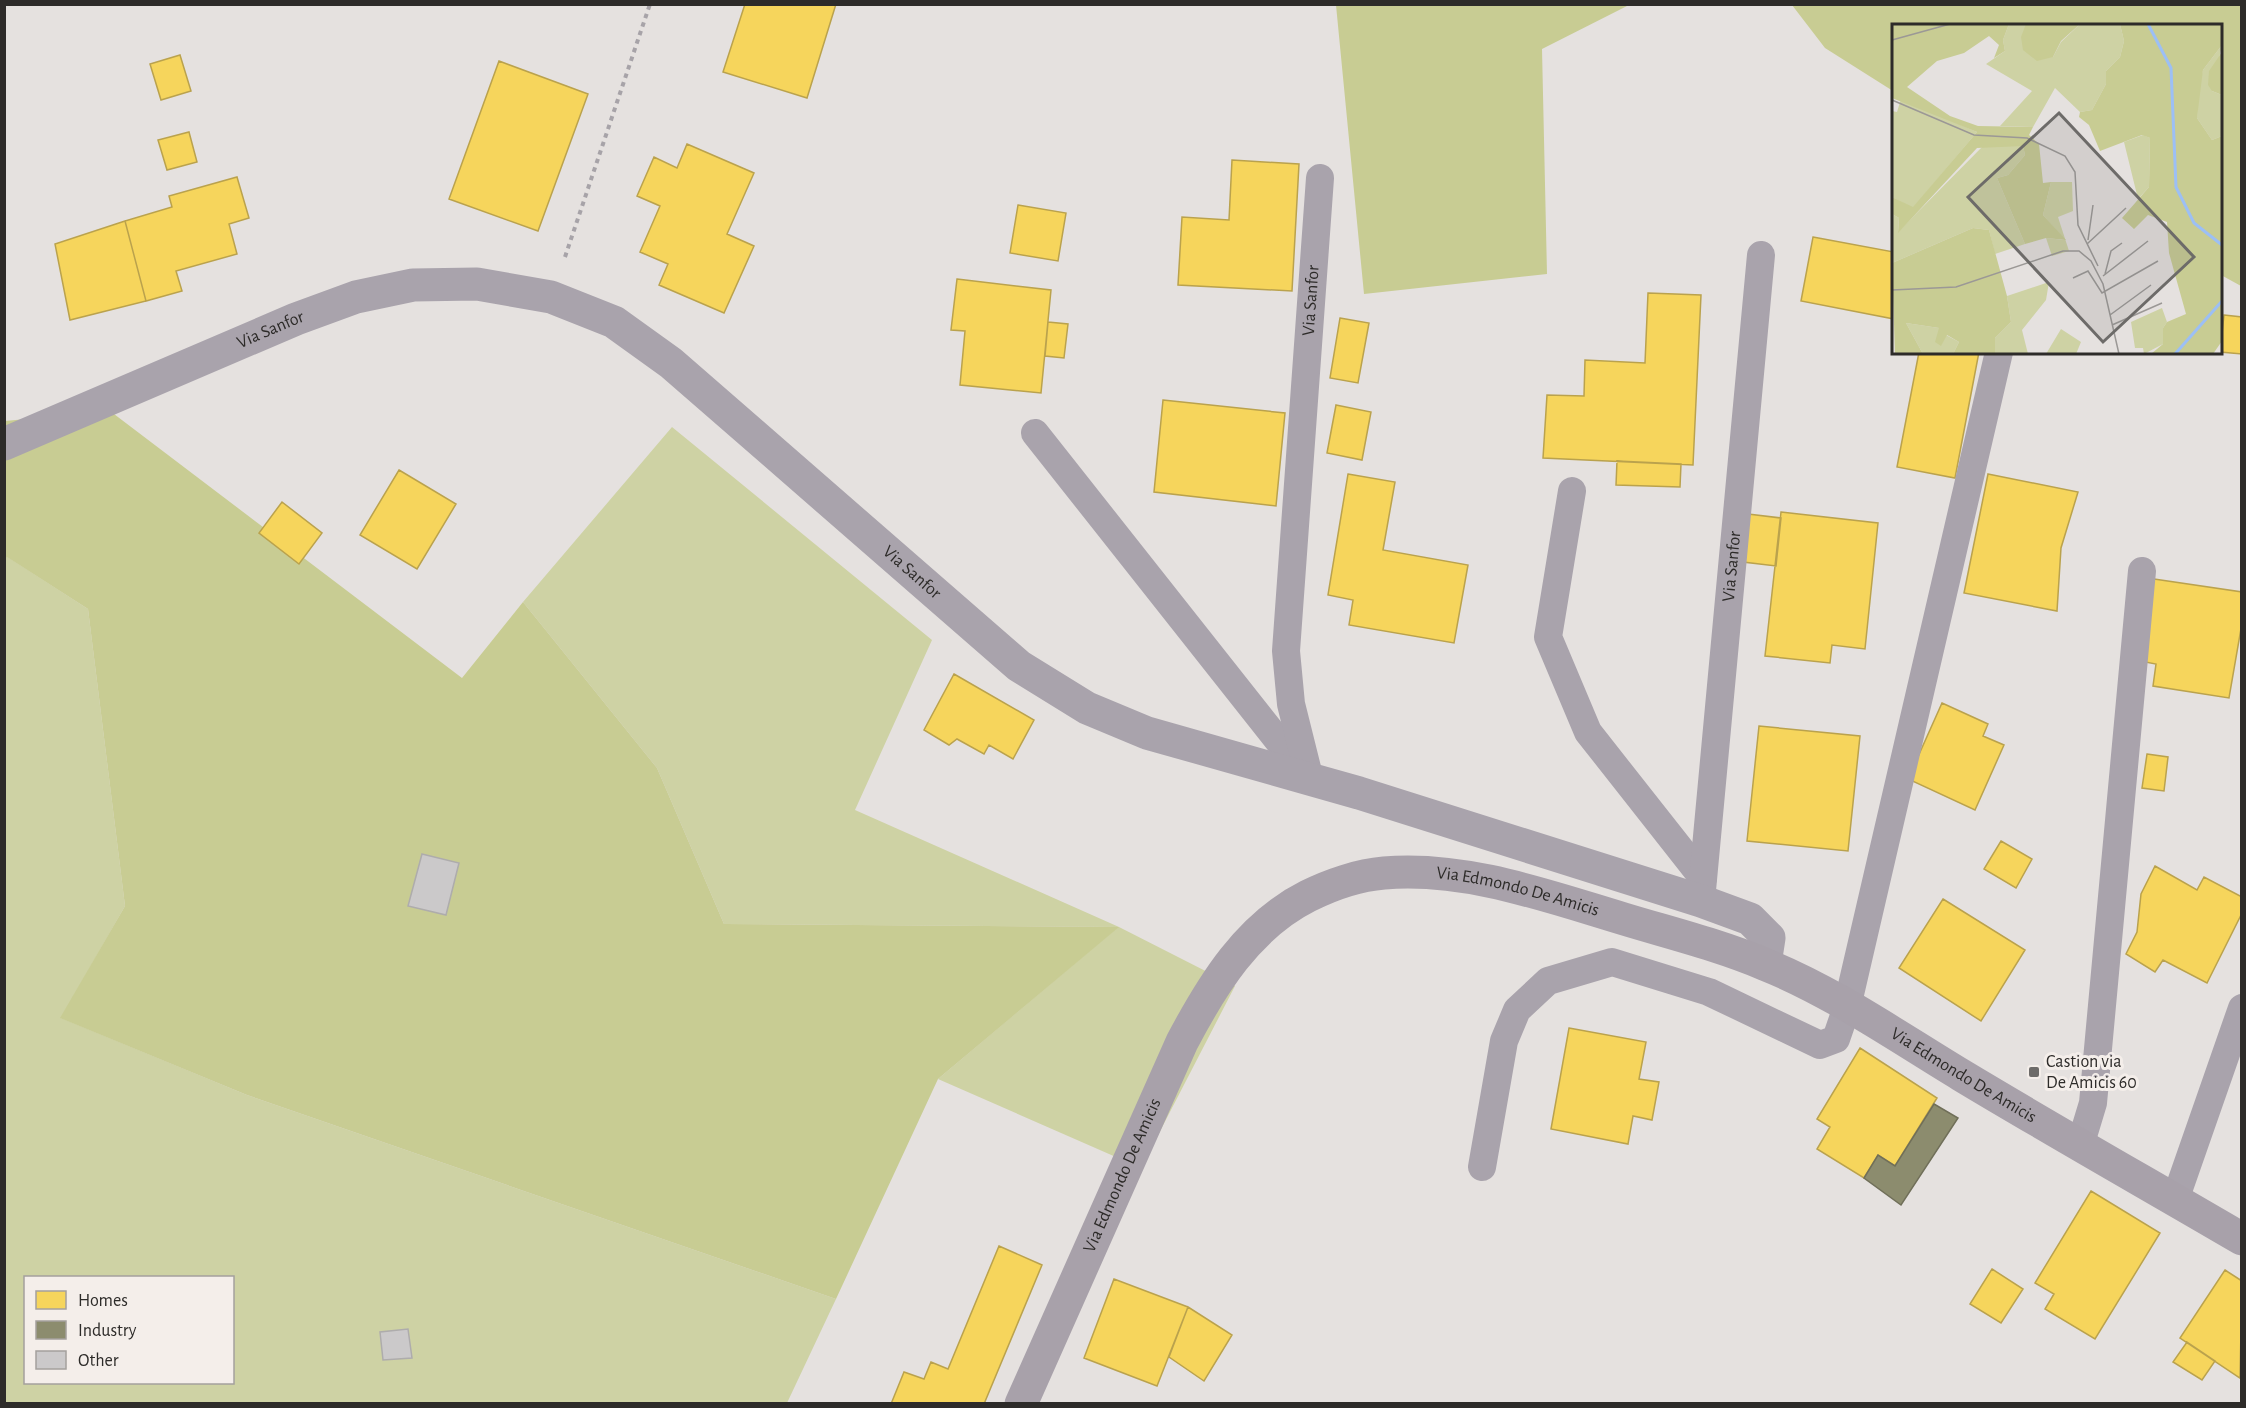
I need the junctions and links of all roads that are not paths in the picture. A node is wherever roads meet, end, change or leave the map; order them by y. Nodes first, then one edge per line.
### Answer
1 (1320, 178) dead end
2 (1761, 255) dead end
3 (1999, 354) edge
4 (1035, 433) dead end
5 (4, 444) edge
6 (1572, 490) dead end
7 (2142, 571) dead end
8 (1310, 780) junction
9 (1702, 890) junction
10 (1765, 964) junction
11 (1847, 1006) junction
12 (2241, 1008) edge
13 (2080, 1146) junction
14 (1482, 1167) dead end
15 (2175, 1200) junction
16 (2241, 1239) edge
17 (1021, 1404) edge

1 - 8 lane, Via Sanfor
2 - 9 lane, Via Sanfor
3 - 11 lane
4 - 8 lane
5 - 8 street, Via Sanfor
6 - 9 lane
7 - 13 lane
8 - 9 street, Via Sanfor
9 - 10 street, Via Sanfor
10 - 11 main road, Via Edmondo De Amicis
10 - 17 main road, Via Edmondo De Amicis
11 - 13 main road, Via Edmondo De Amicis
11 - 14 lane
12 - 15 lane
13 - 15 main road, Via Edmondo De Amicis
15 - 16 main road, Via Edmondo De Amicis

